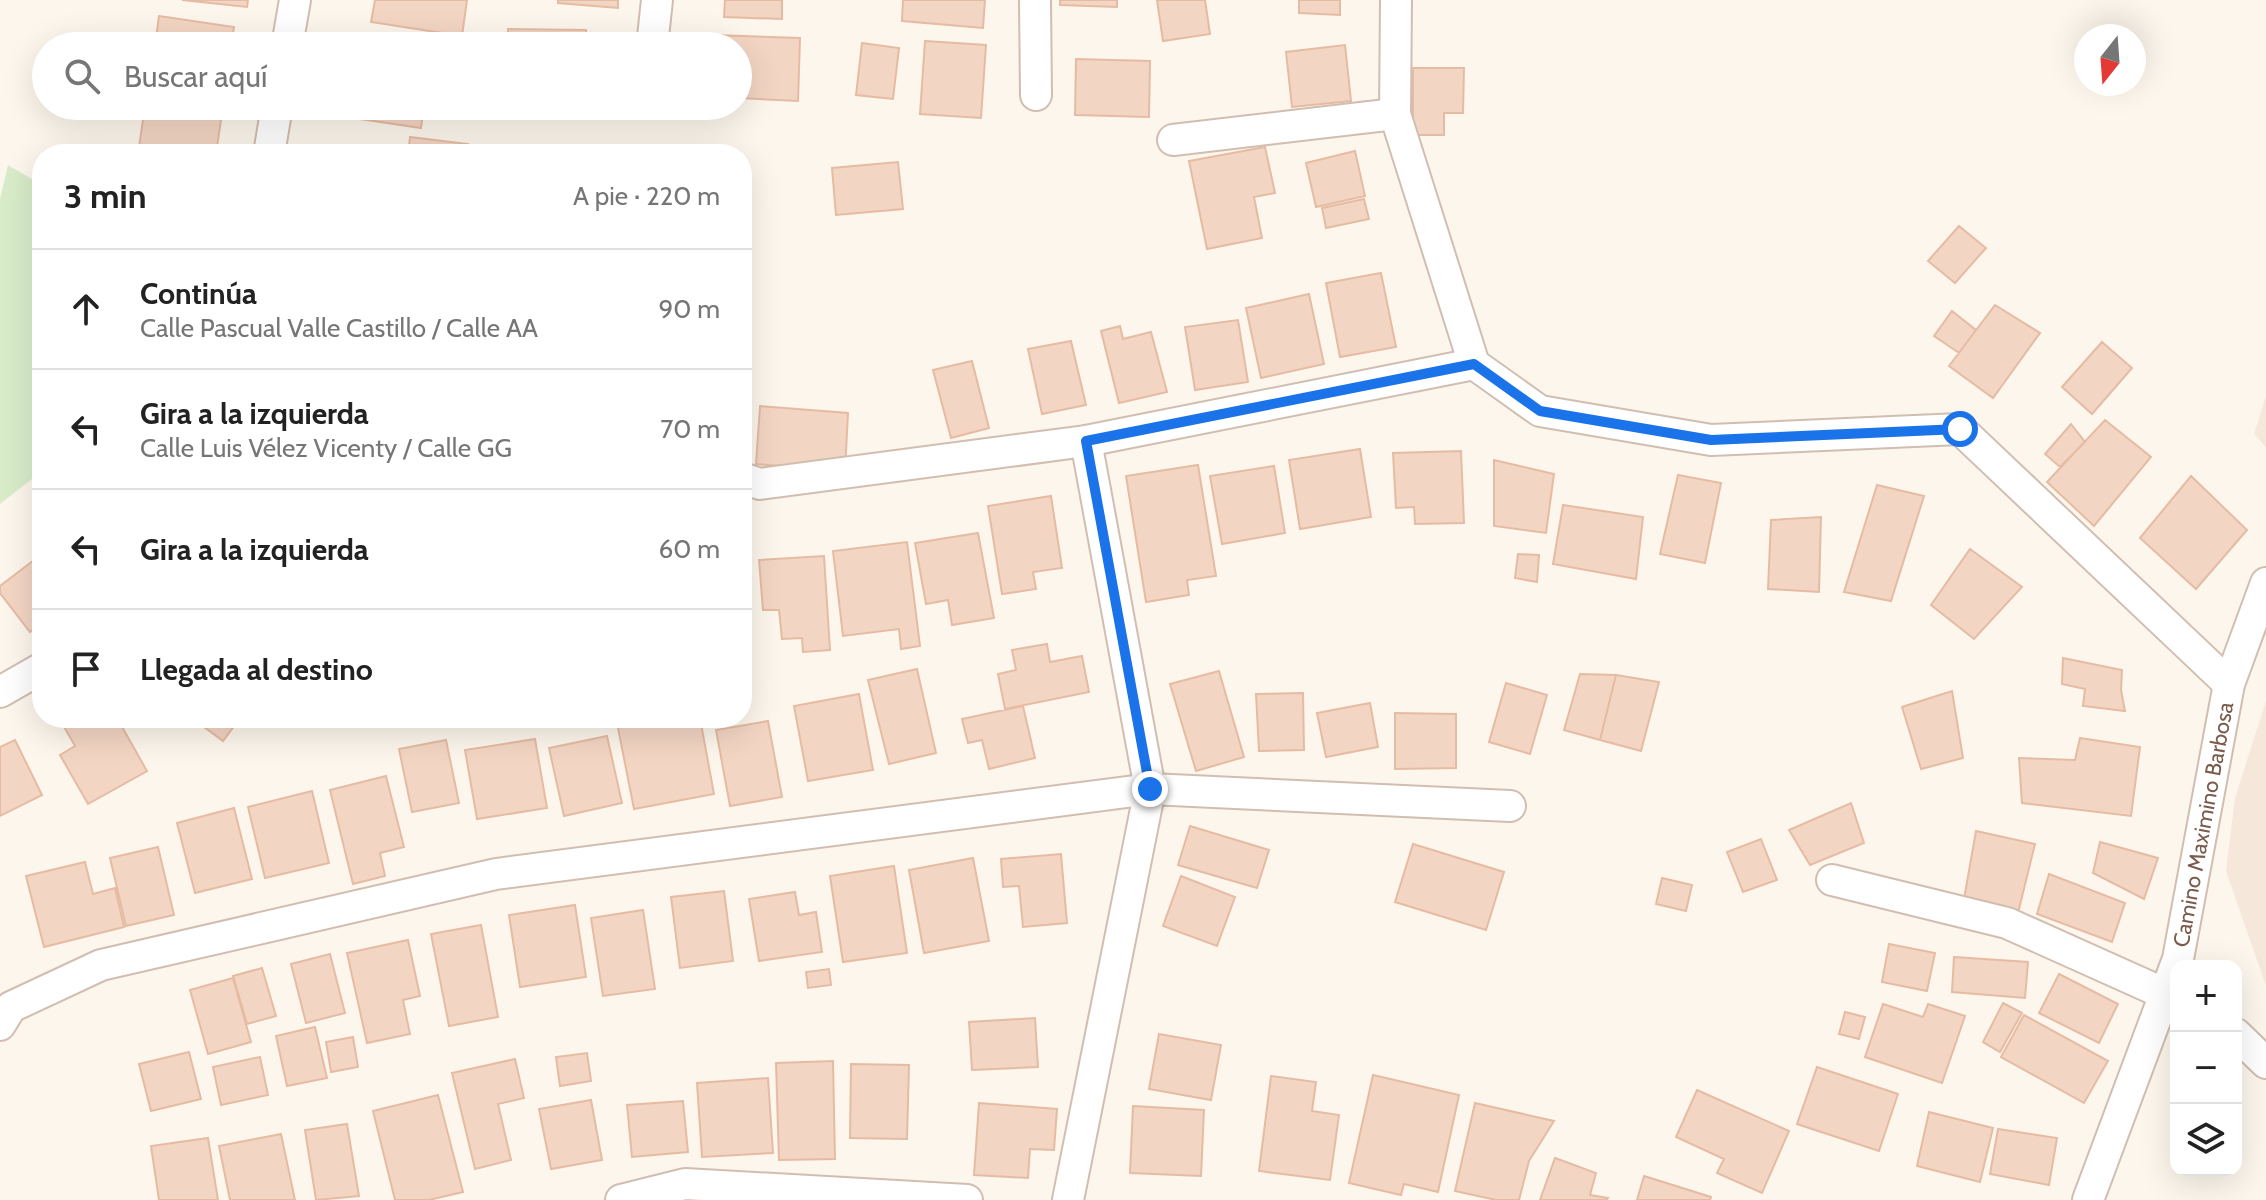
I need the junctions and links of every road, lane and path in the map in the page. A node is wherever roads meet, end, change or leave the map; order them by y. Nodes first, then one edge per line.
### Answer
1 (295, 0) edge
2 (657, 0) edge
3 (1035, 0) edge
4 (1396, 0) edge
5 (289, 32) edge
6 (654, 32) edge
7 (1036, 95) dead end
8 (1395, 114) junction
9 (275, 120) edge
10 (1173, 140) dead end
11 (271, 144) edge
12 (1474, 364) junction
13 (1086, 441) junction
14 (752, 481) edge
15 (2266, 583) edge
16 (32, 674) edge
17 (2229, 684) junction
18 (0, 692) edge
19 (1150, 789) junction
20 (1510, 806) dead end
21 (1832, 880) dead end
22 (2180, 960) edge
23 (2170, 980) edge
24 (2163, 993) junction
25 (0, 1025) edge
26 (2242, 1040) edge
27 (2266, 1063) edge
28 (621, 1200) edge
29 (967, 1200) edge
30 (1068, 1200) edge
31 (2088, 1200) edge

1 - 5 street
2 - 6 street
3 - 7 street
4 - 8 street
8 - 10 street
8 - 12 street
9 - 11 street
12 - 13 street
12 - 17 street
13 - 14 street
13 - 19 street
15 - 17 street, Camino Maximino Barbosa
16 - 18 street
17 - 22 street, Camino Maximino Barbosa
19 - 20 street
19 - 25 street
19 - 30 street
21 - 24 street
23 - 24 street, Camino Maximino Barbosa
24 - 31 street, Camino Maximino Barbosa
26 - 27 street
28 - 29 street

